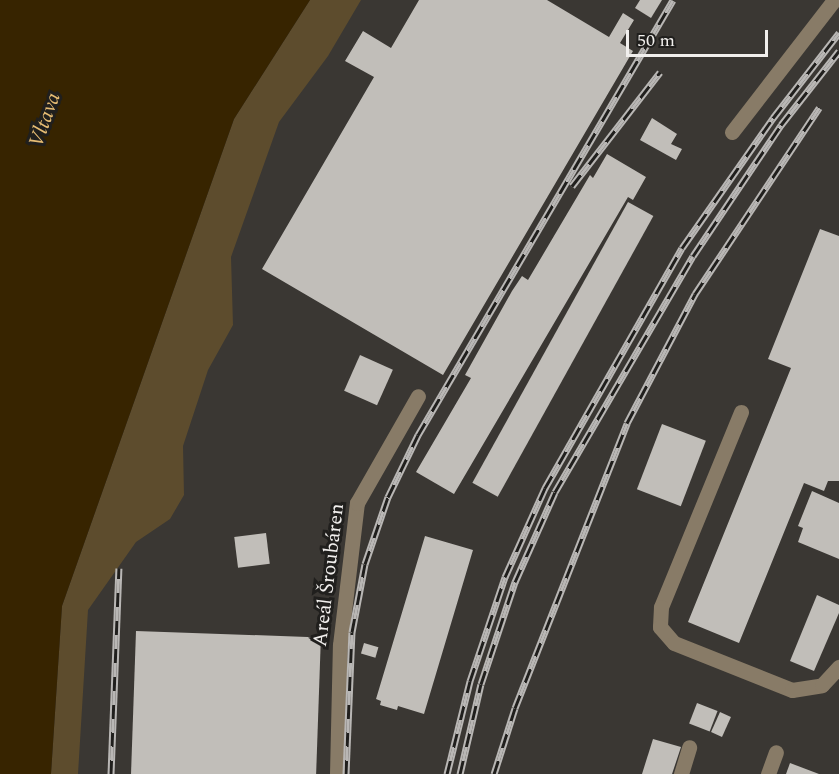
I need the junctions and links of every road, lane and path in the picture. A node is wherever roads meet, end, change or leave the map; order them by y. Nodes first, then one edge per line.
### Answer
1 (834, 0) edge
2 (732, 132) dead end
3 (418, 396) dead end
4 (741, 412) dead end
5 (839, 667) edge
6 (689, 747) dead end
7 (776, 752) dead end
8 (337, 774) edge
9 (681, 774) edge
10 (768, 774) edge

1 - 2 lane
3 - 8 lane, Areál Šroubáren
4 - 5 lane
6 - 9 lane
7 - 10 lane

